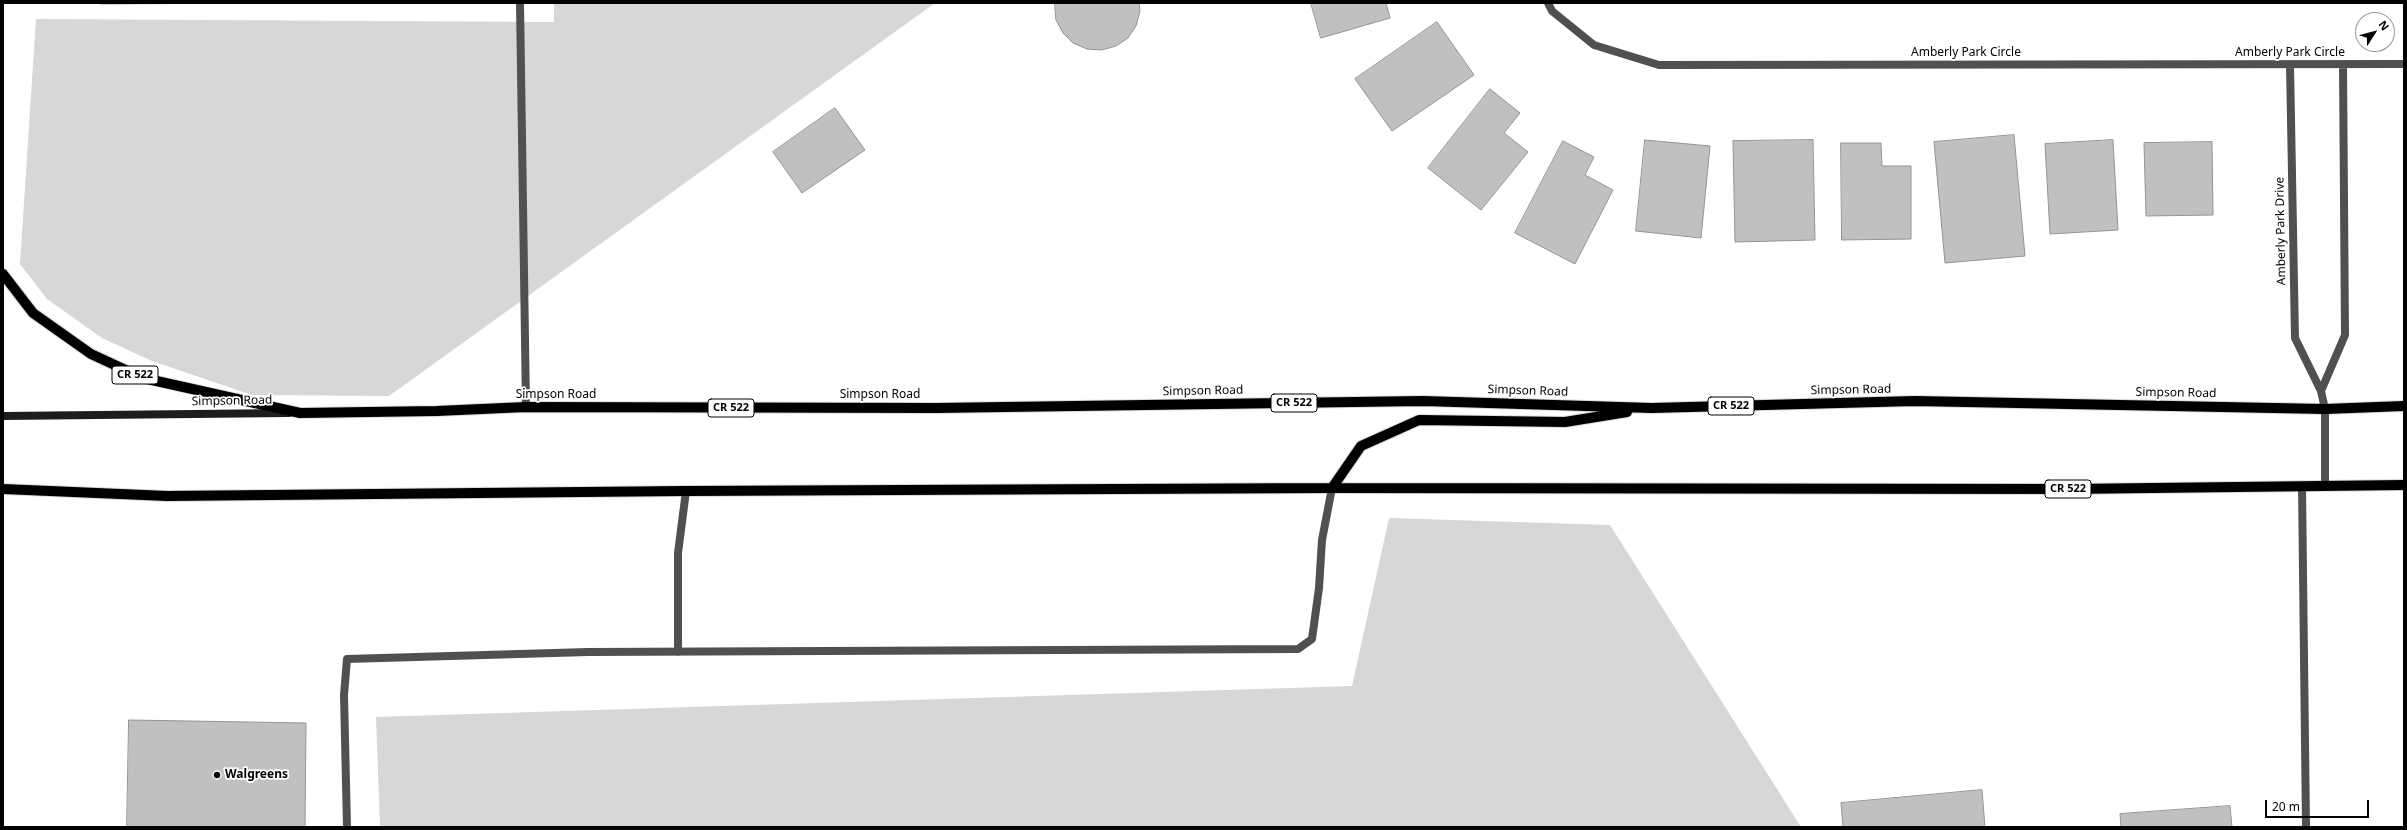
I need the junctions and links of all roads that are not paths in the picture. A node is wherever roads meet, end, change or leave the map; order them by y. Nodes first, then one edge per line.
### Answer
1 (520, 3) edge
2 (1548, 3) edge
3 (2290, 64) junction
4 (2404, 64) edge
5 (2343, 65) junction
6 (3, 274) edge
7 (2321, 391) junction
8 (2404, 406) edge
9 (526, 407) junction
10 (1652, 408) junction
11 (2325, 409) junction
12 (300, 413) junction
13 (3, 416) edge
14 (2404, 485) edge
15 (2302, 486) junction
16 (2325, 486) junction
17 (1332, 488) junction
18 (3, 490) edge
19 (686, 491) junction
20 (678, 652) junction
21 (347, 827) edge
22 (2306, 827) edge

1 - 9 street
2 - 3 street, Amberly Park Circle
3 - 5 street, Amberly Park Circle
3 - 7 street, Amberly Park Drive
4 - 5 street, Amberly Park Circle
5 - 7 street
6 - 12 main road, CR 522
7 - 11 street, Amberly Park Drive
8 - 11 main road, Simpson Road / CR 522
9 - 10 main road, Simpson Road / CR 522
9 - 12 main road, Simpson Road / CR 522
10 - 11 main road, Simpson Road / CR 522
10 - 17 main road
11 - 16 street, Amberly Park Drive
12 - 13 main road, Simpson Road
14 - 16 main road, CR 522
15 - 16 main road, CR 522
15 - 17 main road, CR 522
15 - 22 street
17 - 19 main road, CR 522
17 - 20 street
18 - 19 main road, CR 522
19 - 20 street
20 - 21 street

